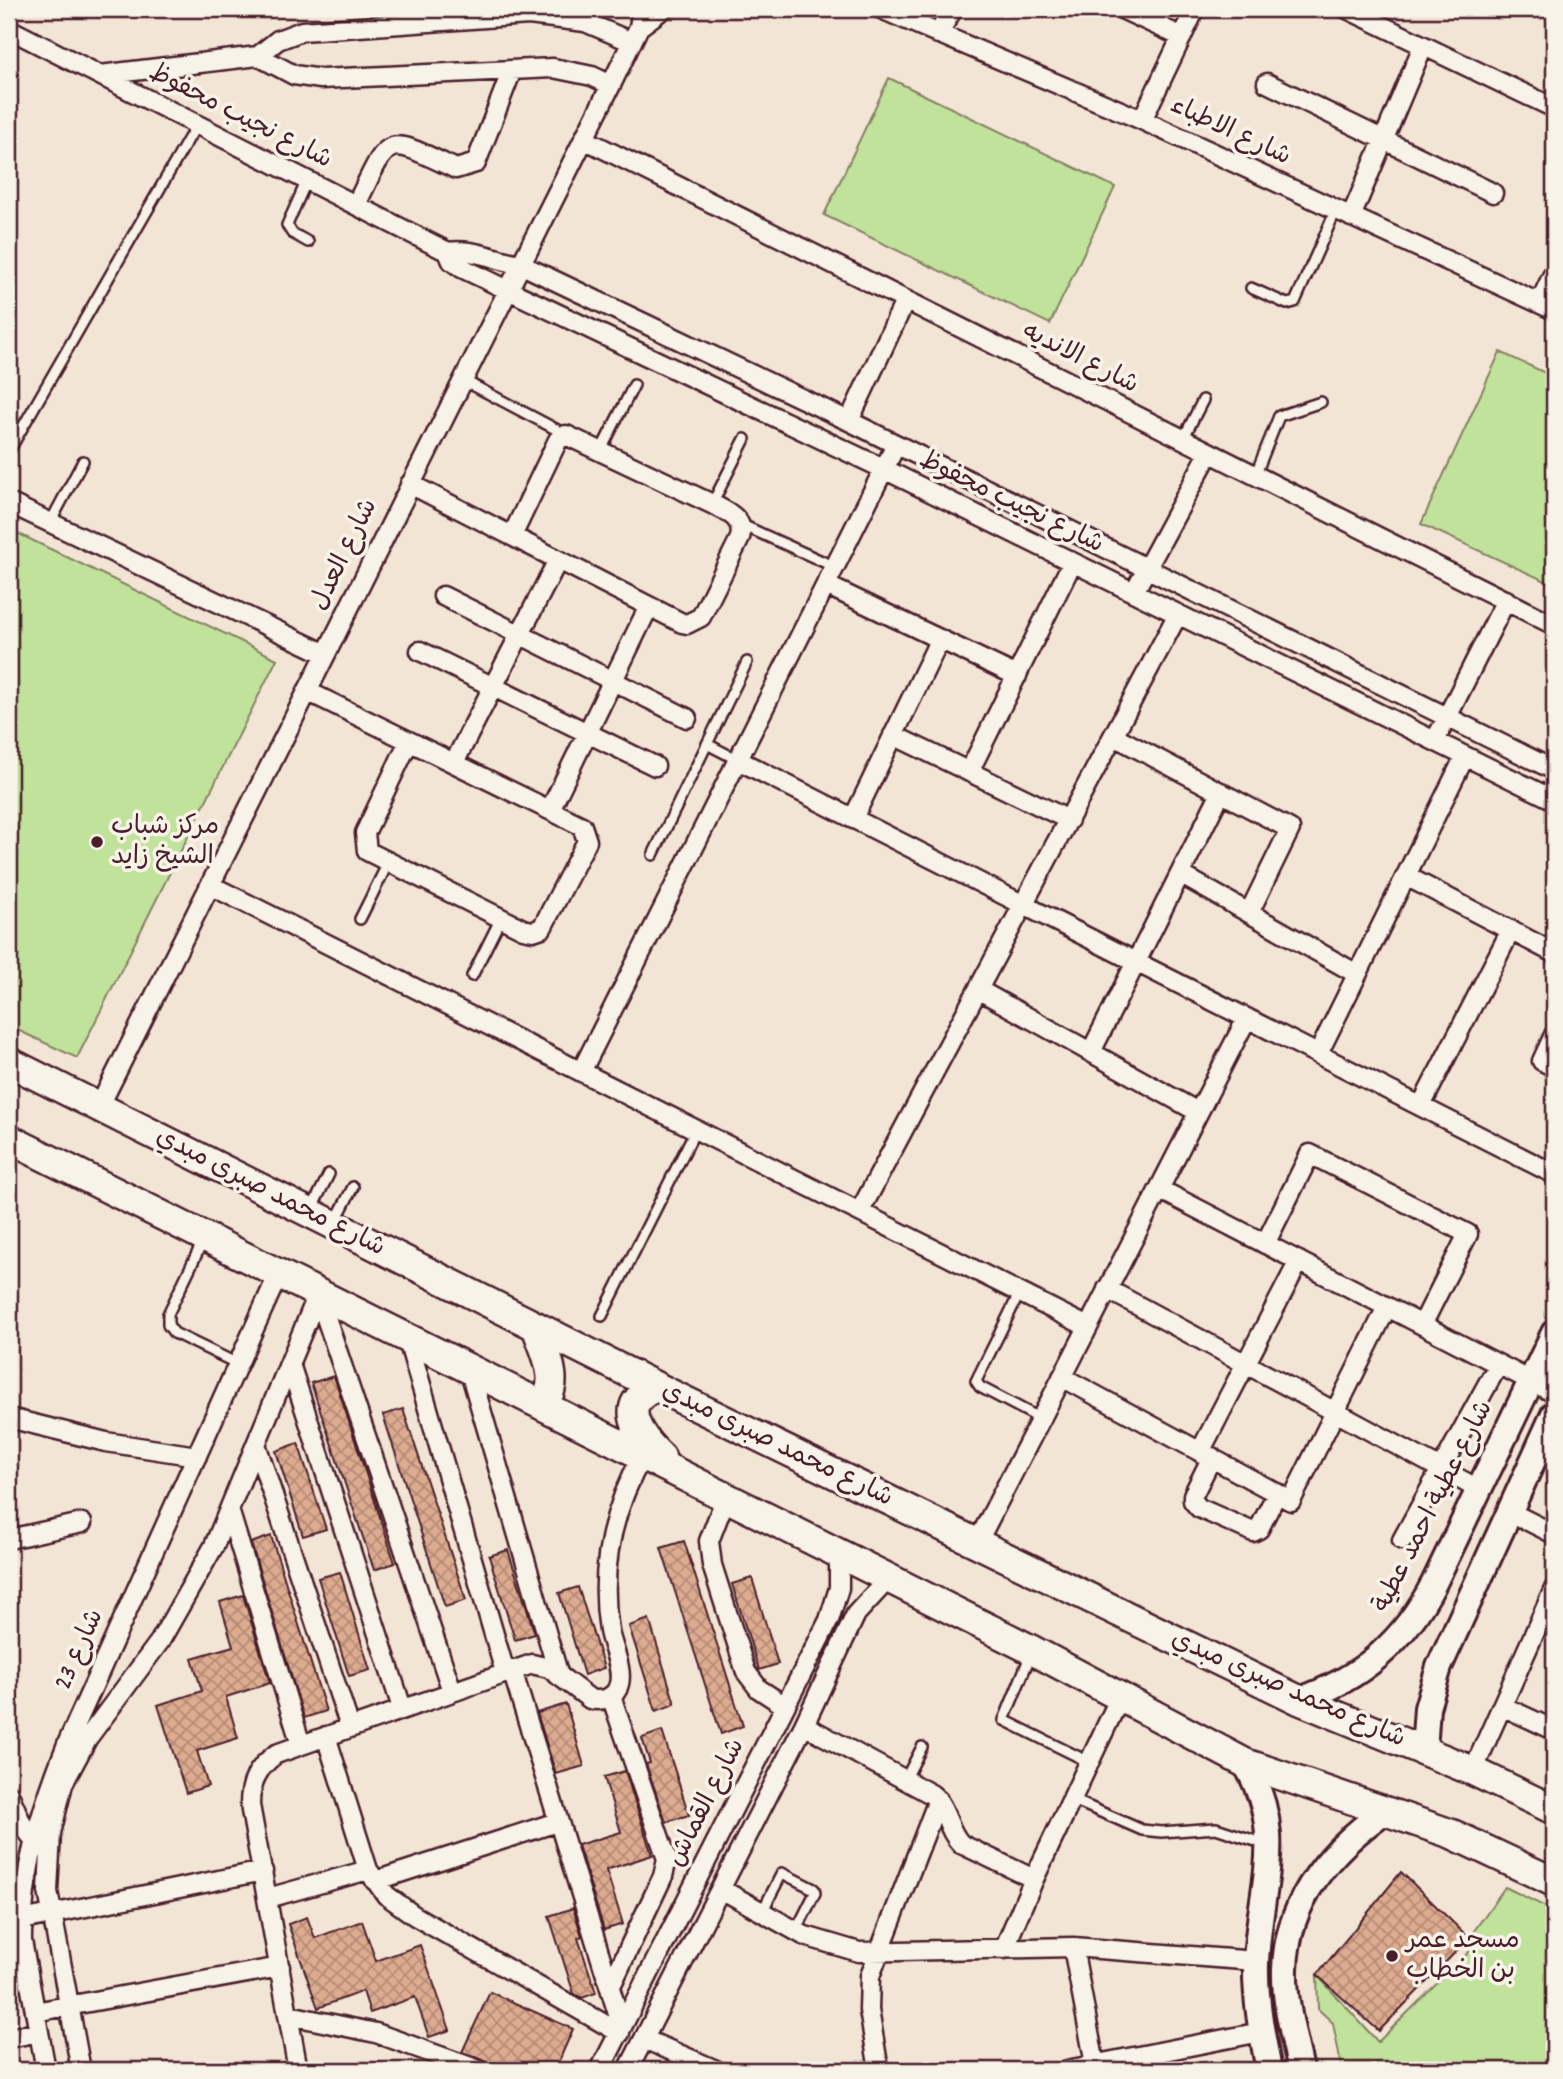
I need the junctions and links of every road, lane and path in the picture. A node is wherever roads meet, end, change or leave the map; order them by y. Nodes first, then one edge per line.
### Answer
1 (642, 9) edge
2 (663, 9) edge
3 (881, 9) edge
4 (953, 9) edge
5 (1122, 9) edge
6 (1195, 9) edge
7 (1347, 9) edge
8 (529, 12) edge
9 (413, 16) edge
10 (9, 29) edge
11 (938, 34) junction
12 (635, 35) junction
13 (1182, 37) junction
14 (1423, 46) junction
15 (258, 56) junction
16 (512, 70) junction
17 (100, 75) junction
18 (1266, 83) dead end
19 (611, 85) junction
20 (1554, 108) edge
21 (1142, 120) junction
22 (197, 124) junction
23 (584, 139) junction
24 (1384, 140) junction
25 (307, 180) junction
26 (1493, 193) dead end
27 (356, 205) junction
28 (1344, 214) junction
29 (309, 242) dead end
30 (448, 252) junction
31 (520, 264) junction
32 (1554, 272) edge
33 (1251, 288) dead end
34 (507, 289) junction
35 (905, 301) junction
36 (1547, 306) edge
37 (462, 380) junction
38 (634, 386) dead end
39 (1203, 400) dead end
40 (1321, 402) dead end
41 (849, 421) junction
42 (566, 435) junction
43 (745, 439) dead end
44 (1183, 439) junction
45 (896, 445) junction
46 (601, 450) junction
47 (9, 451) edge
48 (1209, 453) junction
49 (83, 461) dead end
50 (884, 469) junction
51 (1255, 476) junction
52 (410, 484) junction
53 (9, 503) edge
54 (712, 505) junction
55 (50, 523) junction
56 (740, 524) junction
57 (512, 536) junction
58 (558, 560) junction
59 (1072, 562) junction
60 (835, 567) junction
61 (1147, 568) junction
62 (826, 585) junction
63 (1134, 592) junction
64 (443, 596) dead end
65 (1506, 600) junction
66 (649, 606) junction
67 (1178, 614) junction
68 (1554, 625) edge
69 (520, 635) junction
70 (940, 639) junction
71 (420, 651) dead end
72 (326, 654) junction
73 (747, 662) dead end
74 (1017, 676) junction
75 (613, 681) junction
76 (493, 686) junction
77 (307, 691) junction
78 (1446, 717) junction
79 (687, 718) dead end
80 (587, 732) junction
81 (893, 735) junction
82 (1114, 736) junction
83 (409, 741) junction
84 (1435, 741) junction
85 (707, 744) junction
86 (1465, 756) junction
87 (738, 760) junction
88 (454, 763) junction
89 (655, 766) dead end
90 (1554, 770) edge
91 (969, 772) junction
92 (1221, 792) junction
93 (1554, 800) edge
94 (550, 810) junction
95 (853, 819) junction
96 (1069, 820) junction
97 (653, 855) dead end
98 (388, 863) junction
99 (1180, 874) junction
100 (1406, 876) junction
101 (210, 885) junction
102 (1024, 905) junction
103 (1248, 913) junction
104 (500, 918) junction
105 (360, 919) dead end
106 (1511, 930) junction
107 (1554, 953) edge
108 (1136, 962) junction
109 (1357, 974) junction
110 (472, 976) dead end
111 (979, 990) junction
112 (1247, 1018) junction
113 (1554, 1035) edge
114 (1091, 1052) junction
115 (1318, 1054) junction
116 (9, 1062) edge
117 (1554, 1068) edge
118 (581, 1072) junction
119 (1421, 1106) junction
120 (99, 1107) junction
121 (1199, 1112) junction
122 (696, 1129) junction
123 (9, 1139) edge
124 (329, 1174) dead end
125 (1554, 1174) edge
126 (353, 1187) dead end
127 (1159, 1189) junction
128 (860, 1211) junction
129 (322, 1219) junction
130 (205, 1236) junction
131 (1265, 1244) junction
132 (1299, 1261) junction
133 (279, 1273) junction
134 (1107, 1289) junction
135 (1020, 1292) junction
136 (318, 1294) junction
137 (1387, 1307) junction
138 (602, 1316) dead end
139 (1422, 1325) junction
140 (536, 1326) junction
141 (1088, 1327) junction
142 (1554, 1333) edge
143 (407, 1337) junction
144 (238, 1364) junction
145 (290, 1364) junction
146 (1246, 1364) junction
147 (1498, 1365) junction
148 (469, 1368) junction
149 (1062, 1377) junction
150 (1531, 1382) junction
151 (657, 1387) junction
152 (1554, 1393) edge
153 (542, 1404) junction
154 (1335, 1412) junction
155 (1554, 1414) edge
156 (9, 1418) edge
157 (1041, 1419) junction
158 (257, 1447) junction
159 (643, 1455) junction
160 (1206, 1455) junction
161 (197, 1456) junction
162 (1441, 1469) junction
163 (677, 1473) junction
164 (1480, 1490) junction
165 (1277, 1493) junction
166 (726, 1497) junction
167 (1508, 1511) junction
168 (230, 1513) junction
169 (82, 1523) dead end
170 (1554, 1534) edge
171 (9, 1539) edge
172 (1402, 1540) dead end
173 (977, 1543) junction
174 (839, 1553) junction
175 (890, 1578) junction
176 (1552, 1599) edge
177 (1032, 1650) junction
178 (509, 1671) junction
179 (559, 1676) junction
180 (452, 1691) junction
181 (1121, 1695) junction
182 (611, 1696) junction
183 (1299, 1700) junction
184 (785, 1706) junction
185 (1502, 1706) junction
186 (402, 1708) junction
187 (804, 1725) junction
188 (350, 1727) junction
189 (1554, 1730) edge
190 (326, 1736) junction
191 (301, 1745) junction
192 (922, 1747) dead end
193 (1424, 1750) junction
194 (1089, 1762) junction
195 (1244, 1763) junction
196 (1473, 1771) junction
197 (905, 1780) junction
198 (9, 1794) edge
199 (1071, 1799) junction
200 (938, 1800) junction
201 (1554, 1810) edge
202 (1385, 1811) junction
203 (557, 1822) junction
204 (15, 1825) edge
205 (34, 1844) junction
206 (1270, 1846) junction
207 (49, 1857) junction
208 (262, 1871) junction
209 (371, 1876) junction
210 (1034, 1879) junction
211 (1554, 1882) edge
212 (721, 1889) junction
213 (268, 1898) junction
214 (762, 1912) junction
215 (51, 1914) junction
216 (22, 1920) junction
217 (796, 1931) junction
218 (1073, 1947) junction
219 (1004, 1949) junction
220 (877, 1954) junction
221 (1256, 1961) junction
222 (280, 1967) junction
223 (610, 1988) junction
224 (69, 2006) junction
225 (35, 2012) junction
226 (289, 2015) junction
227 (621, 2030) junction
228 (39, 2032) junction
229 (1261, 2032) junction
230 (9, 2038) edge
231 (644, 2039) junction
232 (1095, 2067) edge
233 (46, 2070) edge
234 (81, 2070) edge
235 (298, 2070) edge
236 (479, 2070) edge
237 (600, 2070) edge
238 (628, 2070) edge
239 (716, 2070) edge
240 (879, 2070) edge
241 (1067, 2070) edge
242 (1269, 2070) edge
243 (1301, 2070) edge

1 - 12 street, شارع العدل
2 - 12 street, شارع العدل
3 - 11 street, شارع الاطباء
4 - 11 street
5 - 13 street
6 - 13 street
7 - 14 street
8 - 9 street
8 - 12 street
9 - 15 street
10 - 17 street, شارع نجيب محفوظ
11 - 21 street, شارع الاطباء
12 - 19 street, شارع العدل
13 - 21 street
14 - 20 street
14 - 24 street
15 - 16 street
15 - 17 street
16 - 19 street
16 - 27 street
17 - 22 street, شارع نجيب محفوظ
18 - 24 street
19 - 23 street, شارع العدل
21 - 28 street, شارع الاطباء
22 - 25 street, شارع نجيب محفوظ
22 - 47 lane
23 - 31 street, شارع العدل
23 - 35 street, شارع الانديه
24 - 26 street
24 - 28 street
25 - 27 street, شارع نجيب محفوظ
25 - 29 lane
27 - 30 street, شارع نجيب محفوظ
28 - 33 lane
28 - 36 street, شارع الاطباء
30 - 31 street, شارع نجيب محفوظ
30 - 34 street, شارع نجيب محفوظ
31 - 34 street, شارع العدل
31 - 41 street, شارع نجيب محفوظ
32 - 36 street
34 - 37 street, شارع العدل
34 - 50 street, شارع نجيب محفوظ
35 - 41 street
35 - 44 street, شارع الانديه
37 - 42 lane
37 - 52 street, شارع العدل
38 - 46 lane
39 - 44 lane
40 - 51 lane
41 - 45 street, شارع نجيب محفوظ
42 - 46 street
42 - 57 street
43 - 54 lane
44 - 48 street, شارع الانديه
45 - 50 street
45 - 61 street, شارع نجيب محفوظ
46 - 54 street
48 - 51 street, شارع الانديه
48 - 61 street
49 - 55 lane
50 - 59 street, شارع نجيب محفوظ
50 - 60 street
51 - 65 street, شارع الانديه
52 - 57 street
52 - 72 street, شارع العدل
53 - 55 street
54 - 56 street
55 - 72 street
56 - 60 lane
56 - 66 street
57 - 58 street
58 - 66 street
58 - 69 street
59 - 63 street, شارع نجيب محفوظ
59 - 74 street
60 - 62 street
61 - 63 street
61 - 78 street, شارع نجيب محفوظ
62 - 70 street
62 - 87 street
63 - 67 street, شارع نجيب محفوظ
64 - 69 street
65 - 68 street, شارع الانديه
65 - 78 street
66 - 75 street
67 - 82 street
67 - 84 street, شارع نجيب محفوظ
69 - 75 street
69 - 76 street
70 - 74 street
70 - 81 street
71 - 76 street
72 - 77 street, شارع العدل
73 - 85 lane
74 - 91 street
75 - 79 street
75 - 80 street
76 - 80 street
76 - 88 street
77 - 83 street
77 - 101 street, شارع العدل
78 - 84 street
78 - 90 street, شارع نجيب محفوظ
80 - 89 street
80 - 94 street
81 - 91 street
81 - 95 street
82 - 92 street
82 - 96 street
83 - 88 street
83 - 98 street
84 - 86 street, شارع نجيب محفوظ
85 - 87 lane
85 - 97 lane
86 - 93 street, شارع نجيب محفوظ
86 - 100 street
87 - 95 street
87 - 118 street
88 - 94 street
91 - 96 street
92 - 99 street
92 - 103 street
94 - 104 street
95 - 102 street
96 - 102 street
98 - 104 street
98 - 105 lane
99 - 103 street
99 - 108 street
100 - 106 street
100 - 109 street
101 - 118 street
101 - 120 street, شارع العدل
102 - 108 street
102 - 111 street
103 - 109 street
104 - 110 lane
106 - 107 street
106 - 119 street
108 - 112 street
108 - 114 street
109 - 115 street
111 - 114 street
111 - 128 street
112 - 115 street
112 - 121 street
113 - 117 street
114 - 121 street
115 - 119 street
116 - 120 main road, شارع محمد صبرى مبدي
118 - 122 street
119 - 125 street
120 - 129 main road, شارع محمد صبرى مبدي
121 - 127 street
122 - 128 street
122 - 138 lane
123 - 130 main road
124 - 129 lane
126 - 129 lane
127 - 131 street
127 - 134 street
128 - 135 street
129 - 140 main road, شارع محمد صبرى مبدي
130 - 133 main road
130 - 144 lane
131 - 132 street
131 - 139 street
132 - 137 street
132 - 146 street
133 - 136 main road
133 - 144 street, شارع 23
134 - 141 street
134 - 146 street
135 - 141 street
135 - 157 lane
136 - 143 main road
136 - 145 street, شارع 23
136 - 180 street
137 - 139 street
137 - 154 street
139 - 147 street
140 - 151 main road, شارع محمد صبرى مبدي
140 - 153 main road
141 - 149 street
142 - 150 street, شارع عطية احمد عطية
143 - 148 main road
143 - 178 street
144 - 161 street, شارع 23
145 - 158 street, شارع 23
145 - 186 street
146 - 154 street
146 - 160 street
147 - 150 street
147 - 162 street
148 - 153 main road
148 - 179 street
149 - 157 street
149 - 160 street
150 - 152 street
150 - 164 street, شارع عطية احمد عطية
151 - 163 main road
151 - 173 main road, شارع محمد صبرى مبدي
153 - 159 main road
154 - 162 street
154 - 165 street
155 - 167 street
156 - 161 street
157 - 173 street
158 - 168 street, شارع 23
158 - 188 street
159 - 163 main road
159 - 182 street
160 - 165 street
160 - 165 street
161 - 205 street, شارع 23
162 - 164 street
162 - 172 street
163 - 166 main road
164 - 183 street, شارع عطية احمد عطية
166 - 174 main road
166 - 184 street
167 - 170 street
167 - 193 street
168 - 191 street
168 - 207 street, شارع 23
169 - 171 street
173 - 183 main road, شارع محمد صبرى مبدي
174 - 175 main road
174 - 184 street, شارع القماش
175 - 177 main road
175 - 187 street, شارع القماش
176 - 185 street
177 - 181 main road
177 - 194 lane
178 - 179 street
178 - 180 street
178 - 203 street
179 - 182 street
180 - 186 street
181 - 194 street
181 - 195 main road
182 - 223 street
183 - 193 main road, شارع محمد صبرى مبدي
184 - 227 street, شارع القماش
185 - 189 street
185 - 196 street
186 - 188 street
187 - 197 street
187 - 212 street, شارع القماش
188 - 190 street
190 - 191 street
190 - 209 street
191 - 208 street
192 - 197 lane
193 - 196 main road, شارع محمد صبرى مبدي
194 - 199 street
195 - 202 main road
195 - 206 street
196 - 201 main road, شارع محمد صبرى مبدي
197 - 200 street
198 - 204 street
199 - 206 lane
199 - 210 street
200 - 210 street
200 - 220 street
202 - 211 main road
202 - 243 street
203 - 209 street
203 - 223 street
204 - 205 street
205 - 207 street
205 - 216 street, شارع 23
206 - 221 street
207 - 215 street, شارع 23
208 - 213 street
208 - 215 street
209 - 213 street
209 - 227 street
210 - 219 street
212 - 214 street
212 - 231 street, شارع القماش
213 - 222 street
214 - 217 street
214 - 217 lane
215 - 216 street
215 - 224 street, شارع 23
216 - 225 street, شارع 23
217 - 220 street
218 - 219 street
218 - 221 street
218 - 232 street
219 - 220 street
220 - 240 street
221 - 229 street
222 - 224 street
222 - 226 street
223 - 227 street
224 - 225 street
224 - 234 street, شارع 23
225 - 228 street, شارع 23
226 - 235 street
226 - 236 street
227 - 237 street, شارع القماش
228 - 230 street
228 - 233 street, شارع 23
229 - 232 street
229 - 242 street
231 - 238 street, شارع القماش
231 - 239 street
232 - 241 street

